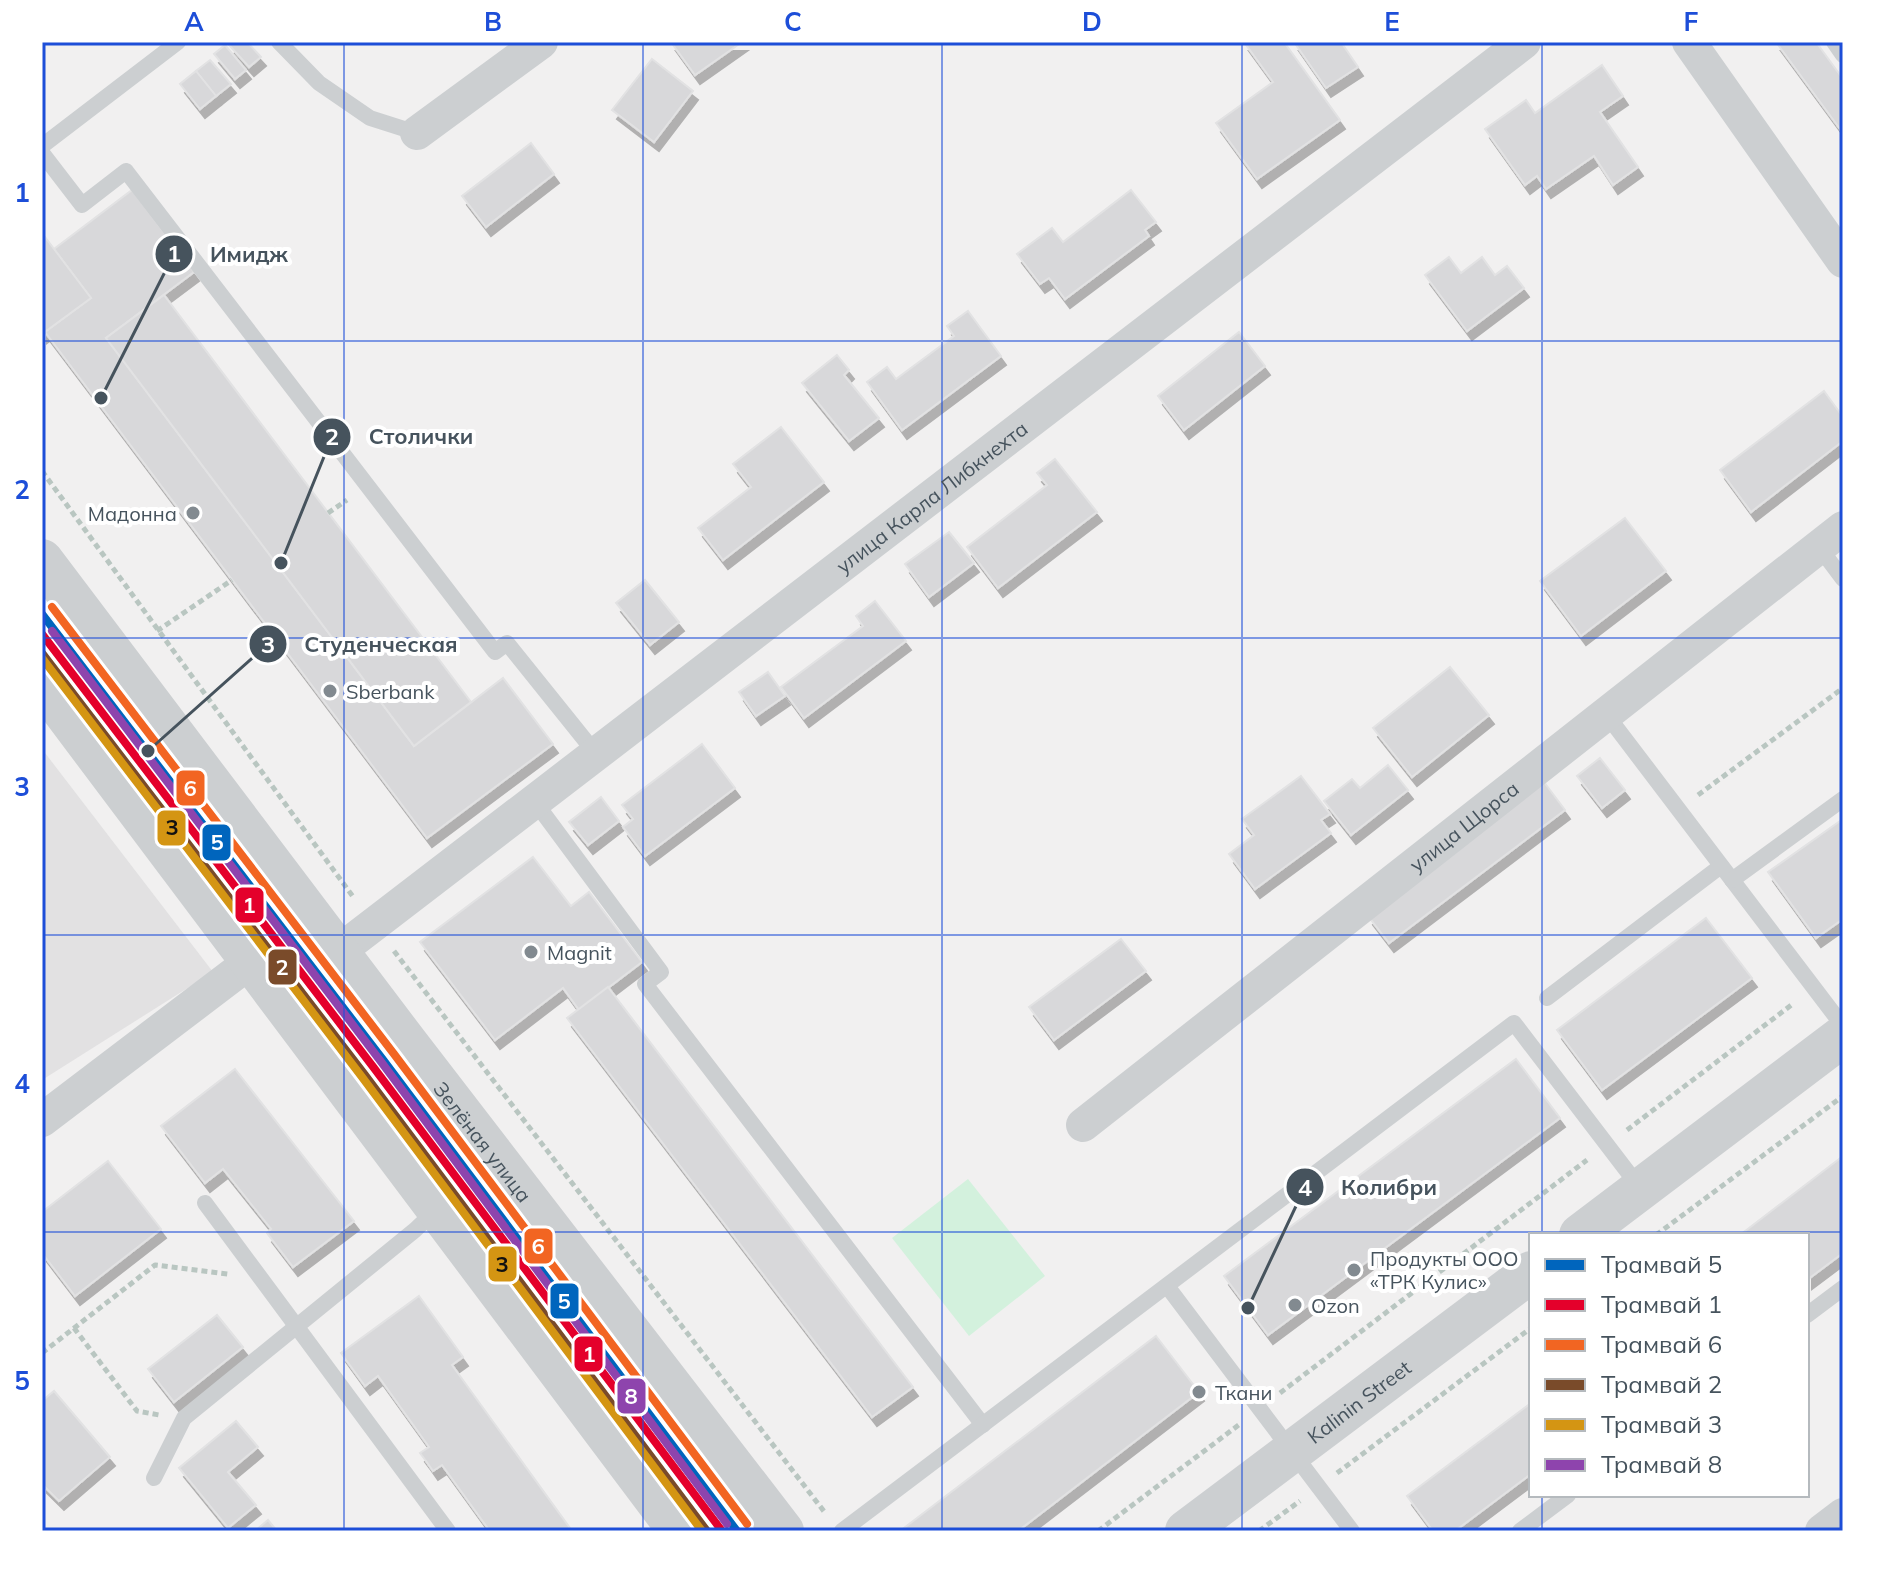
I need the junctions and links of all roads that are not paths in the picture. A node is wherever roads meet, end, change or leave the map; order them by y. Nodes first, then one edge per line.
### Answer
1 (178, 42) edge
2 (279, 42) edge
3 (541, 42) edge
4 (1524, 42) edge
5 (1689, 42) edge
6 (1834, 42) edge
7 (1843, 55) edge
8 (417, 133) joint
9 (42, 146) edge
10 (42, 153) edge
11 (1843, 261) edge
12 (1831, 537) edge
13 (42, 560) edge
14 (1843, 579) edge
15 (42, 683) edge
16 (1606, 714) junction
17 (597, 755) junction
18 (1843, 799) edge
19 (535, 802) junction
20 (1721, 866) junction
21 (1732, 880) junction
22 (338, 952) junction
23 (250, 962) junction
24 (1547, 998) dead end
25 (1843, 1026) edge
26 (1843, 1036) edge
27 (42, 1120) edge
28 (1083, 1125) dead end
29 (1641, 1189) junction
30 (205, 1203) dead end
31 (438, 1208) junction
32 (1583, 1233) edge
33 (1529, 1274) edge
34 (1167, 1286) junction
35 (1843, 1288) edge
36 (1809, 1314) edge
37 (297, 1325) junction
38 (983, 1425) junction
39 (1292, 1453) junction
40 (154, 1478) dead end
41 (1565, 1497) edge
42 (1843, 1515) edge
43 (663, 1526) edge
44 (448, 1531) edge
45 (783, 1531) edge
46 (842, 1531) edge
47 (1186, 1531) edge
48 (1352, 1531) edge
49 (1520, 1531) edge
50 (1822, 1531) edge

1 - 9 lane
2 - 8 lane
3 - 8 street
4 - 17 street, улица Карла Либкнехта
5 - 11 street
6 - 7 lane
10 - 17 lane
12 - 14 lane
12 - 16 street, улица Щорса
13 - 22 street, Зелёная улица
15 - 23 street
16 - 20 lane
16 - 28 street, улица Щорса
17 - 19 street, улица Карла Либкнехта
18 - 21 lane
19 - 22 street, улица Карла Либкнехта
19 - 38 lane
20 - 21 lane
20 - 24 lane
21 - 25 lane
22 - 45 street, Зелёная улица
23 - 27 street
23 - 31 street
26 - 29 street
29 - 32 street
29 - 34 lane
30 - 37 lane
31 - 37 lane
31 - 43 street
33 - 39 street, Kalinin Street
34 - 38 lane
34 - 39 lane
35 - 36 lane
37 - 40 lane
37 - 44 lane
38 - 46 lane
39 - 47 street, Kalinin Street
39 - 48 lane
41 - 49 lane
42 - 50 street

